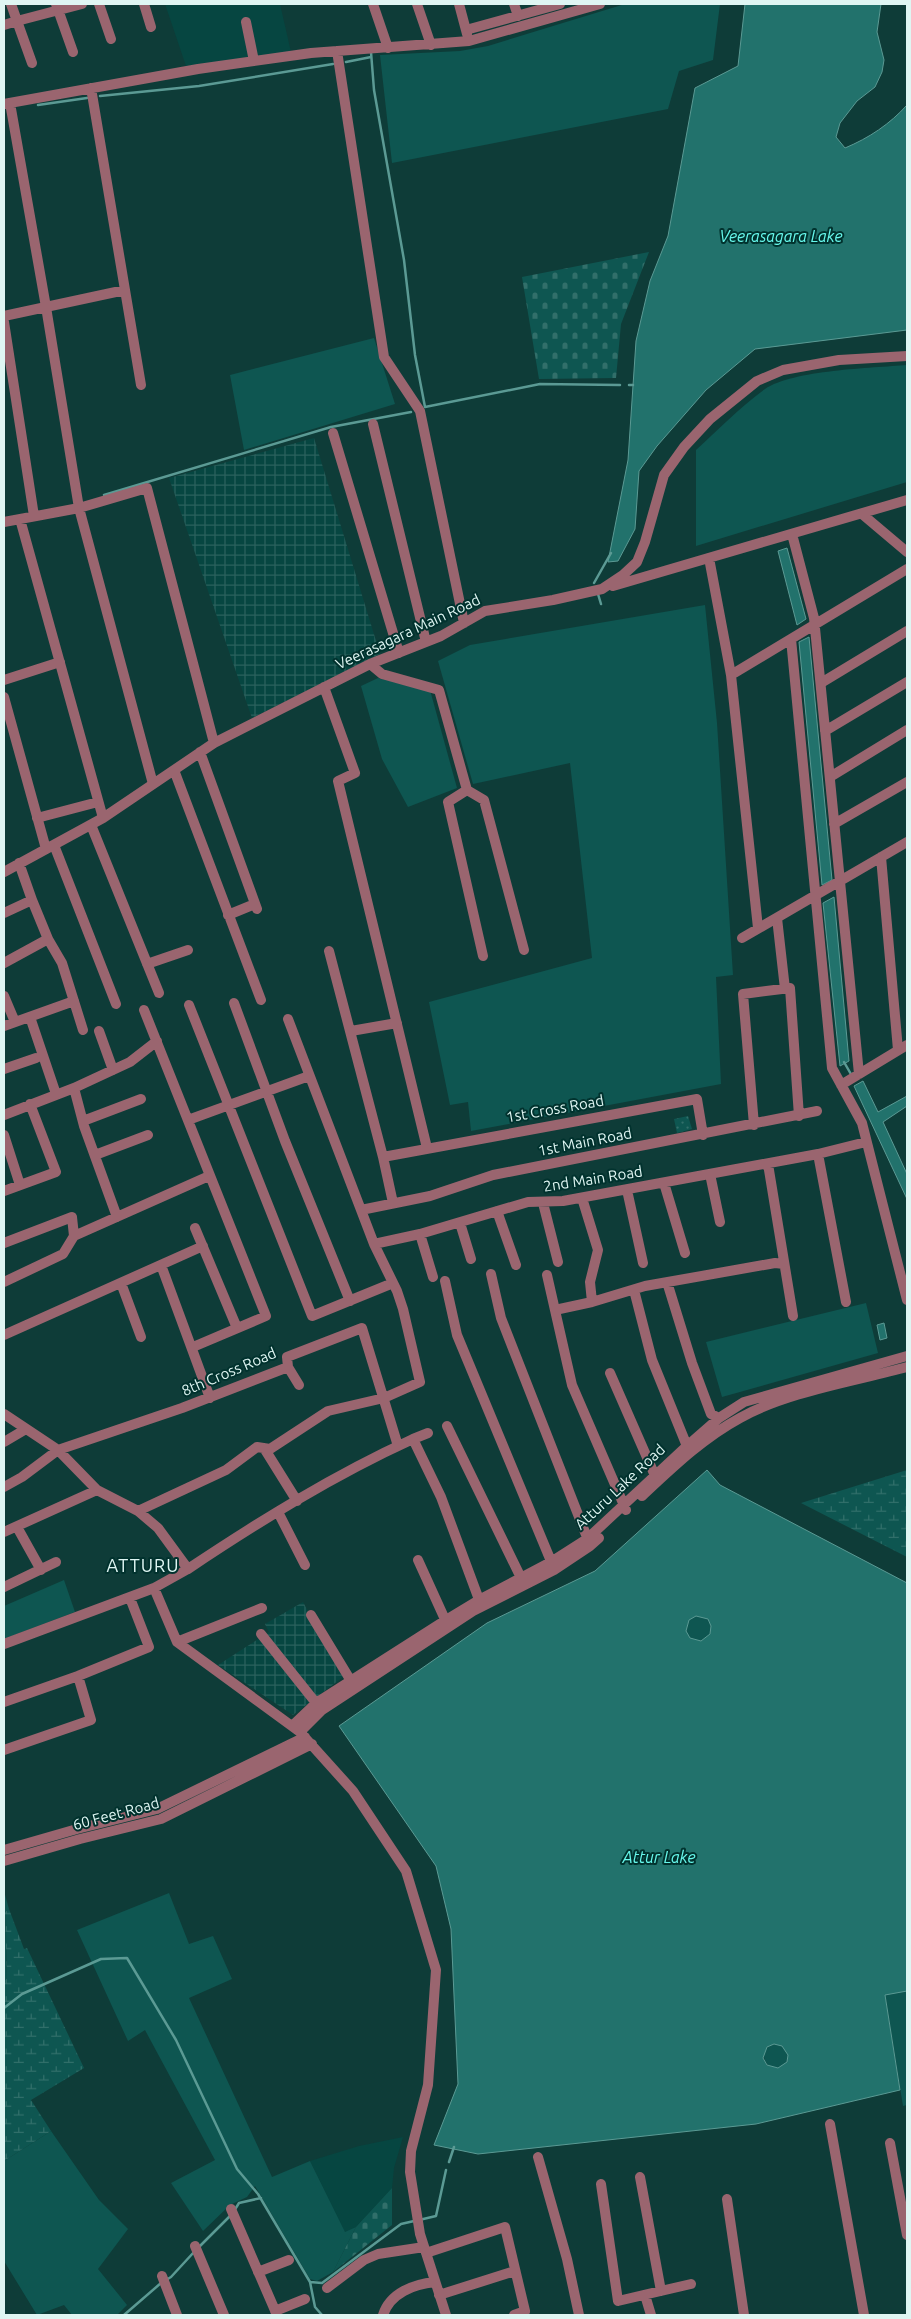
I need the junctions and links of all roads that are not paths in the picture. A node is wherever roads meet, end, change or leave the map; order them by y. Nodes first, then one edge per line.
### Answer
1 (11, 4) edge
2 (82, 4) edge
3 (99, 4) edge
4 (144, 4) edge
5 (373, 4) edge
6 (417, 4) edge
7 (459, 4) edge
8 (514, 4) edge
9 (559, 4) edge
10 (600, 4) edge
11 (58, 7) edge
12 (518, 16) junction
13 (17, 21) junction
14 (246, 22) dead end
15 (4, 25) edge
16 (151, 27) dead end
17 (466, 30) junction
18 (112, 39) dead end
19 (469, 41) junction
20 (430, 44) junction
21 (388, 48) junction
22 (73, 52) dead end
23 (337, 52) junction
24 (254, 61) junction
25 (32, 63) dead end
26 (91, 88) junction
27 (7, 104) edge
28 (125, 290) junction
29 (46, 307) junction
30 (4, 316) edge
31 (4, 322) edge
32 (907, 356) edge
33 (141, 385) dead end
34 (373, 424) dead end
35 (333, 433) dead end
36 (907, 500) edge
37 (79, 508) junction
38 (862, 514) junction
39 (34, 516) junction
40 (20, 519) junction
41 (4, 522) edge
42 (792, 534) junction
43 (907, 552) edge
44 (709, 558) junction
45 (907, 569) edge
46 (602, 589) junction
47 (464, 623) junction
48 (811, 627) junction
49 (907, 631) edge
50 (794, 637) junction
51 (426, 642) junction
52 (399, 653) junction
53 (60, 662) junction
54 (370, 664) junction
55 (731, 675) junction
56 (4, 680) edge
57 (907, 682) edge
58 (821, 683) junction
59 (324, 687) junction
60 (4, 697) edge
61 (907, 730) edge
62 (825, 731) junction
63 (214, 743) junction
64 (200, 752) junction
65 (174, 770) junction
66 (830, 777) junction
67 (907, 782) edge
68 (153, 784) junction
69 (467, 790) junction
70 (98, 802) junction
71 (37, 818) junction
72 (103, 818) junction
73 (91, 824) junction
74 (834, 824) junction
75 (907, 842) edge
76 (50, 847) junction
77 (880, 857) junction
78 (20, 863) junction
79 (4, 872) edge
80 (836, 883) junction
81 (818, 893) junction
82 (32, 900) junction
83 (4, 913) edge
84 (228, 915) junction
85 (777, 918) junction
86 (758, 928) junction
87 (742, 938) dead end
88 (48, 939) junction
89 (188, 950) dead end
90 (524, 950) dead end
91 (329, 951) dead end
92 (483, 956) dead end
93 (4, 963) edge
94 (147, 964) junction
95 (785, 989) junction
96 (159, 993) dead end
97 (4, 996) edge
98 (261, 1000) dead end
99 (74, 1001) junction
100 (234, 1003) dead end
101 (116, 1004) dead end
102 (189, 1005) dead end
103 (144, 1010) dead end
104 (30, 1017) junction
105 (288, 1019) dead end
106 (15, 1022) junction
107 (397, 1022) junction
108 (4, 1026) edge
109 (83, 1030) dead end
110 (351, 1031) junction
111 (98, 1032) dead end
112 (157, 1042) junction
113 (903, 1048) edge
114 (36, 1058) dead end
115 (4, 1069) edge
116 (113, 1070) junction
117 (859, 1074) junction
118 (309, 1076) junction
119 (841, 1085) junction
120 (74, 1088) junction
121 (266, 1092) junction
122 (56, 1094) junction
123 (140, 1100) dead end
124 (30, 1104) junction
125 (229, 1105) junction
126 (817, 1111) dead end
127 (4, 1114) edge
128 (798, 1116) junction
129 (188, 1120) junction
130 (82, 1121) junction
131 (754, 1125) junction
132 (4, 1135) edge
133 (148, 1135) dead end
134 (703, 1135) junction
135 (866, 1142) junction
136 (427, 1148) junction
137 (818, 1154) junction
138 (95, 1155) junction
139 (383, 1157) junction
140 (768, 1164) junction
141 (710, 1174) junction
142 (210, 1176) junction
143 (664, 1183) junction
144 (20, 1185) junction
145 (626, 1190) junction
146 (4, 1191) edge
147 (582, 1198) junction
148 (393, 1203) junction
149 (543, 1203) junction
150 (361, 1210) junction
151 (497, 1211) junction
152 (117, 1217) junction
153 (720, 1222) dead end
154 (460, 1223) junction
155 (195, 1228) dead end
156 (420, 1234) junction
157 (74, 1236) junction
158 (4, 1243) edge
159 (374, 1244) junction
160 (203, 1246) junction
161 (685, 1253) dead end
162 (471, 1259) dead end
163 (558, 1262) dead end
164 (643, 1262) dead end
165 (784, 1264) junction
166 (161, 1265) junction
167 (516, 1265) dead end
168 (491, 1274) dead end
169 (547, 1275) dead end
170 (433, 1277) dead end
171 (445, 1281) dead end
172 (4, 1282) edge
173 (667, 1282) junction
174 (121, 1283) junction
175 (393, 1283) junction
176 (634, 1290) junction
177 (907, 1300) edge
178 (350, 1301) junction
179 (592, 1302) junction
180 (846, 1302) dead end
181 (555, 1310) junction
182 (793, 1316) dead end
183 (237, 1328) junction
184 (4, 1336) edge
185 (141, 1337) dead end
186 (193, 1347) junction
187 (907, 1356) edge
188 (288, 1367) junction
189 (907, 1367) edge
190 (610, 1373) dead end
191 (299, 1385) dead end
192 (210, 1398) junction
193 (384, 1398) junction
194 (4, 1414) edge
195 (718, 1418) junction
196 (447, 1426) dead end
197 (26, 1429) junction
198 (428, 1433) dead end
199 (413, 1439) junction
200 (4, 1442) edge
201 (398, 1446) junction
202 (264, 1448) junction
203 (689, 1449) junction
204 (58, 1450) junction
205 (656, 1478) junction
206 (4, 1487) edge
207 (97, 1490) junction
208 (297, 1501) junction
209 (626, 1508) junction
210 (138, 1511) junction
211 (278, 1512) junction
212 (17, 1527) junction
213 (4, 1532) edge
214 (589, 1542) junction
215 (418, 1560) dead end
216 (56, 1562) dead end
217 (304, 1565) dead end
218 (553, 1566) junction
219 (188, 1569) junction
220 (40, 1570) junction
221 (523, 1581) junction
222 (4, 1586) edge
223 (154, 1588) junction
224 (130, 1598) junction
225 (480, 1603) junction
226 (262, 1608) dead end
227 (312, 1615) dead end
228 (447, 1624) junction
229 (261, 1634) dead end
230 (177, 1642) junction
231 (4, 1644) edge
232 (78, 1676) junction
233 (351, 1680) junction
234 (4, 1702) edge
235 (316, 1703) junction
236 (302, 1734) junction
237 (4, 1750) edge
238 (4, 1850) edge
239 (4, 1861) edge
240 (830, 2124) dead end
241 (890, 2143) dead end
242 (538, 2157) dead end
243 (640, 2177) dead end
244 (600, 2184) dead end
245 (727, 2199) dead end
246 (231, 2209) dead end
247 (907, 2235) edge
248 (195, 2246) dead end
249 (425, 2250) junction
250 (289, 2260) dead end
251 (514, 2271) junction
252 (258, 2272) junction
253 (162, 2276) dead end
254 (435, 2282) junction
255 (691, 2284) dead end
256 (327, 2288) dead end
257 (661, 2291) junction
258 (439, 2295) junction
259 (645, 2295) junction
260 (305, 2299) dead end
261 (276, 2313) edge
262 (525, 2313) edge
263 (177, 2315) edge
264 (224, 2315) edge
265 (383, 2315) edge
266 (446, 2315) edge
267 (514, 2315) edge
268 (579, 2315) edge
269 (650, 2315) edge
270 (744, 2315) edge
271 (864, 2315) edge

1 - 13 street
2 - 11 street
3 - 18 street
4 - 16 street
5 - 21 street
6 - 20 street
7 - 17 street
8 - 12 street
9 - 12 street
10 - 19 street
11 - 13 street
11 - 22 street
12 - 17 street
13 - 15 street
13 - 25 street
14 - 24 street
17 - 19 street
19 - 20 street
20 - 21 street
21 - 23 street
23 - 24 street
23 - 47 street
24 - 26 street
26 - 27 street
26 - 28 street
27 - 29 street
28 - 29 street
28 - 33 street
29 - 30 street
29 - 37 street
31 - 39 street
32 - 46 street, Veerasagara Main Road
34 - 51 street
35 - 52 street
36 - 38 street
37 - 39 street
37 - 63 street
37 - 68 street
38 - 42 street
38 - 43 street
39 - 40 street
40 - 41 street
40 - 53 street
42 - 44 street
42 - 48 street
44 - 46 street
44 - 55 street
45 - 48 street
46 - 47 street, Veerasagara Main Road
47 - 51 street, Veerasagara Main Road
48 - 50 street
48 - 58 street
49 - 58 street
50 - 55 street
50 - 81 street
51 - 52 street, Veerasagara Main Road
52 - 54 street, Veerasagara Main Road
53 - 56 street
53 - 70 street
54 - 59 street, Veerasagara Main Road
54 - 69 street
55 - 86 street
57 - 62 street
58 - 62 street
59 - 63 street, Veerasagara Main Road
59 - 107 street
60 - 71 street
61 - 66 street
62 - 66 street
63 - 64 street, Veerasagara Main Road
64 - 65 street, Veerasagara Main Road
64 - 84 street
65 - 68 street, Veerasagara Main Road
65 - 84 street
66 - 74 street
67 - 74 street
68 - 72 street, Veerasagara Main Road
69 - 90 street
69 - 92 street
70 - 71 street
70 - 72 street
71 - 76 street
72 - 73 street, Veerasagara Main Road
73 - 76 street, Veerasagara Main Road
73 - 94 street
74 - 80 street
75 - 77 street
76 - 78 street, Veerasagara Main Road
76 - 101 street
77 - 80 street
77 - 113 street
78 - 79 street, Veerasagara Main Road
78 - 82 street
80 - 81 street
80 - 117 street
81 - 85 street
81 - 119 street
82 - 83 street
82 - 88 street
84 - 98 street
85 - 86 street
85 - 95 street
86 - 87 street
88 - 93 street
88 - 99 street
89 - 94 street
91 - 110 street
94 - 96 street
95 - 128 street
95 - 131 street
97 - 106 street
99 - 104 street
99 - 109 street
100 - 121 street
102 - 125 street
103 - 112 street
104 - 106 street
104 - 122 street
105 - 118 street
106 - 108 street
107 - 110 street
107 - 136 street
110 - 139 street
111 - 116 street
112 - 116 street
112 - 129 street
113 - 117 street
114 - 115 street
116 - 120 street
117 - 119 street
118 - 121 street
118 - 150 street
119 - 135 street
120 - 122 street
120 - 130 street
121 - 125 street
121 - 178 street
122 - 124 street
123 - 130 street
124 - 127 street
124 - 144 street
125 - 129 street
125 - 178 street
126 - 128 street, 1st Main Road
128 - 131 street, 1st Main Road
129 - 142 street
130 - 138 street
131 - 134 street, 1st Main Road
132 - 144 street
133 - 138 street
134 - 136 street, 1st Cross Road
134 - 148 street, 1st Main Road
135 - 137 street, 2nd Main Road
135 - 177 street
136 - 139 street, 1st Cross Road
137 - 140 street, 2nd Main Road
137 - 180 street
138 - 152 street
139 - 148 street
140 - 141 street, 2nd Main Road
140 - 165 street
141 - 143 street, 2nd Main Road
141 - 153 street
142 - 152 street
142 - 183 street
143 - 145 street, 2nd Main Road
143 - 161 street
144 - 146 street
145 - 147 street, 2nd Main Road
145 - 164 street
147 - 149 street, 2nd Main Road
147 - 179 street
148 - 150 street, 1st Main Road
149 - 151 street, 2nd Main Road
149 - 163 street
150 - 159 street
151 - 154 street, 2nd Main Road
151 - 167 street
152 - 157 street
154 - 156 street, 2nd Main Road
154 - 162 street
155 - 160 street
156 - 159 street, 2nd Main Road
156 - 170 street
157 - 158 street
157 - 172 street
159 - 175 street
160 - 166 street
160 - 183 street
165 - 173 street
165 - 182 street
166 - 174 street
166 - 186 street
168 - 214 street
169 - 181 street
171 - 218 street
173 - 176 street
173 - 195 street
174 - 184 street
174 - 185 street
175 - 178 street
175 - 193 street
176 - 179 street
176 - 203 street
179 - 181 street
181 - 209 street
183 - 186 street
186 - 192 street
187 - 195 street, Atturu Lake Road
188 - 191 street
188 - 192 street, 8th Cross Road
188 - 193 street, 8th Cross Road
189 - 203 street, Atturu Lake Road
190 - 205 street
192 - 204 street, 8th Cross Road
193 - 201 street
193 - 202 street
194 - 197 street
195 - 203 street, Atturu Lake Road
196 - 221 street
197 - 200 street
197 - 204 street
198 - 199 street
199 - 201 street
199 - 225 street
201 - 208 street
202 - 208 street
202 - 210 street
203 - 205 street, Atturu Lake Road
204 - 206 street, 8th Cross Road
204 - 207 street
205 - 209 street, Atturu Lake Road
207 - 210 street
207 - 212 street
208 - 211 street
209 - 214 street, Atturu Lake Road
210 - 219 street
211 - 217 street
211 - 219 street
212 - 213 street
212 - 220 street
214 - 218 street, Atturu Lake Road
215 - 228 street
216 - 220 street
218 - 221 street, Atturu Lake Road
219 - 223 street
220 - 222 street
221 - 225 street, Atturu Lake Road
223 - 224 street
223 - 230 street
224 - 231 street
224 - 232 street
225 - 228 street, Atturu Lake Road
226 - 230 street
227 - 233 street
228 - 233 street, Atturu Lake Road
228 - 236 street, Atturu Lake Road
229 - 235 street
230 - 236 street
232 - 234 street
232 - 237 street
233 - 235 street, Atturu Lake Road
235 - 236 street, Atturu Lake Road
236 - 238 street, 60 Feet Road
236 - 239 street, 60 Feet Road
236 - 249 street
240 - 271 street
241 - 247 street
242 - 268 street
243 - 257 street
244 - 259 street
245 - 270 street
246 - 252 street
248 - 264 street
249 - 251 street
249 - 254 street
249 - 256 street
250 - 252 street
251 - 258 street
251 - 262 street
252 - 261 street
253 - 263 street
254 - 258 street
254 - 265 street
255 - 257 street
257 - 259 street
258 - 266 street
259 - 269 street
260 - 261 street
262 - 267 street

